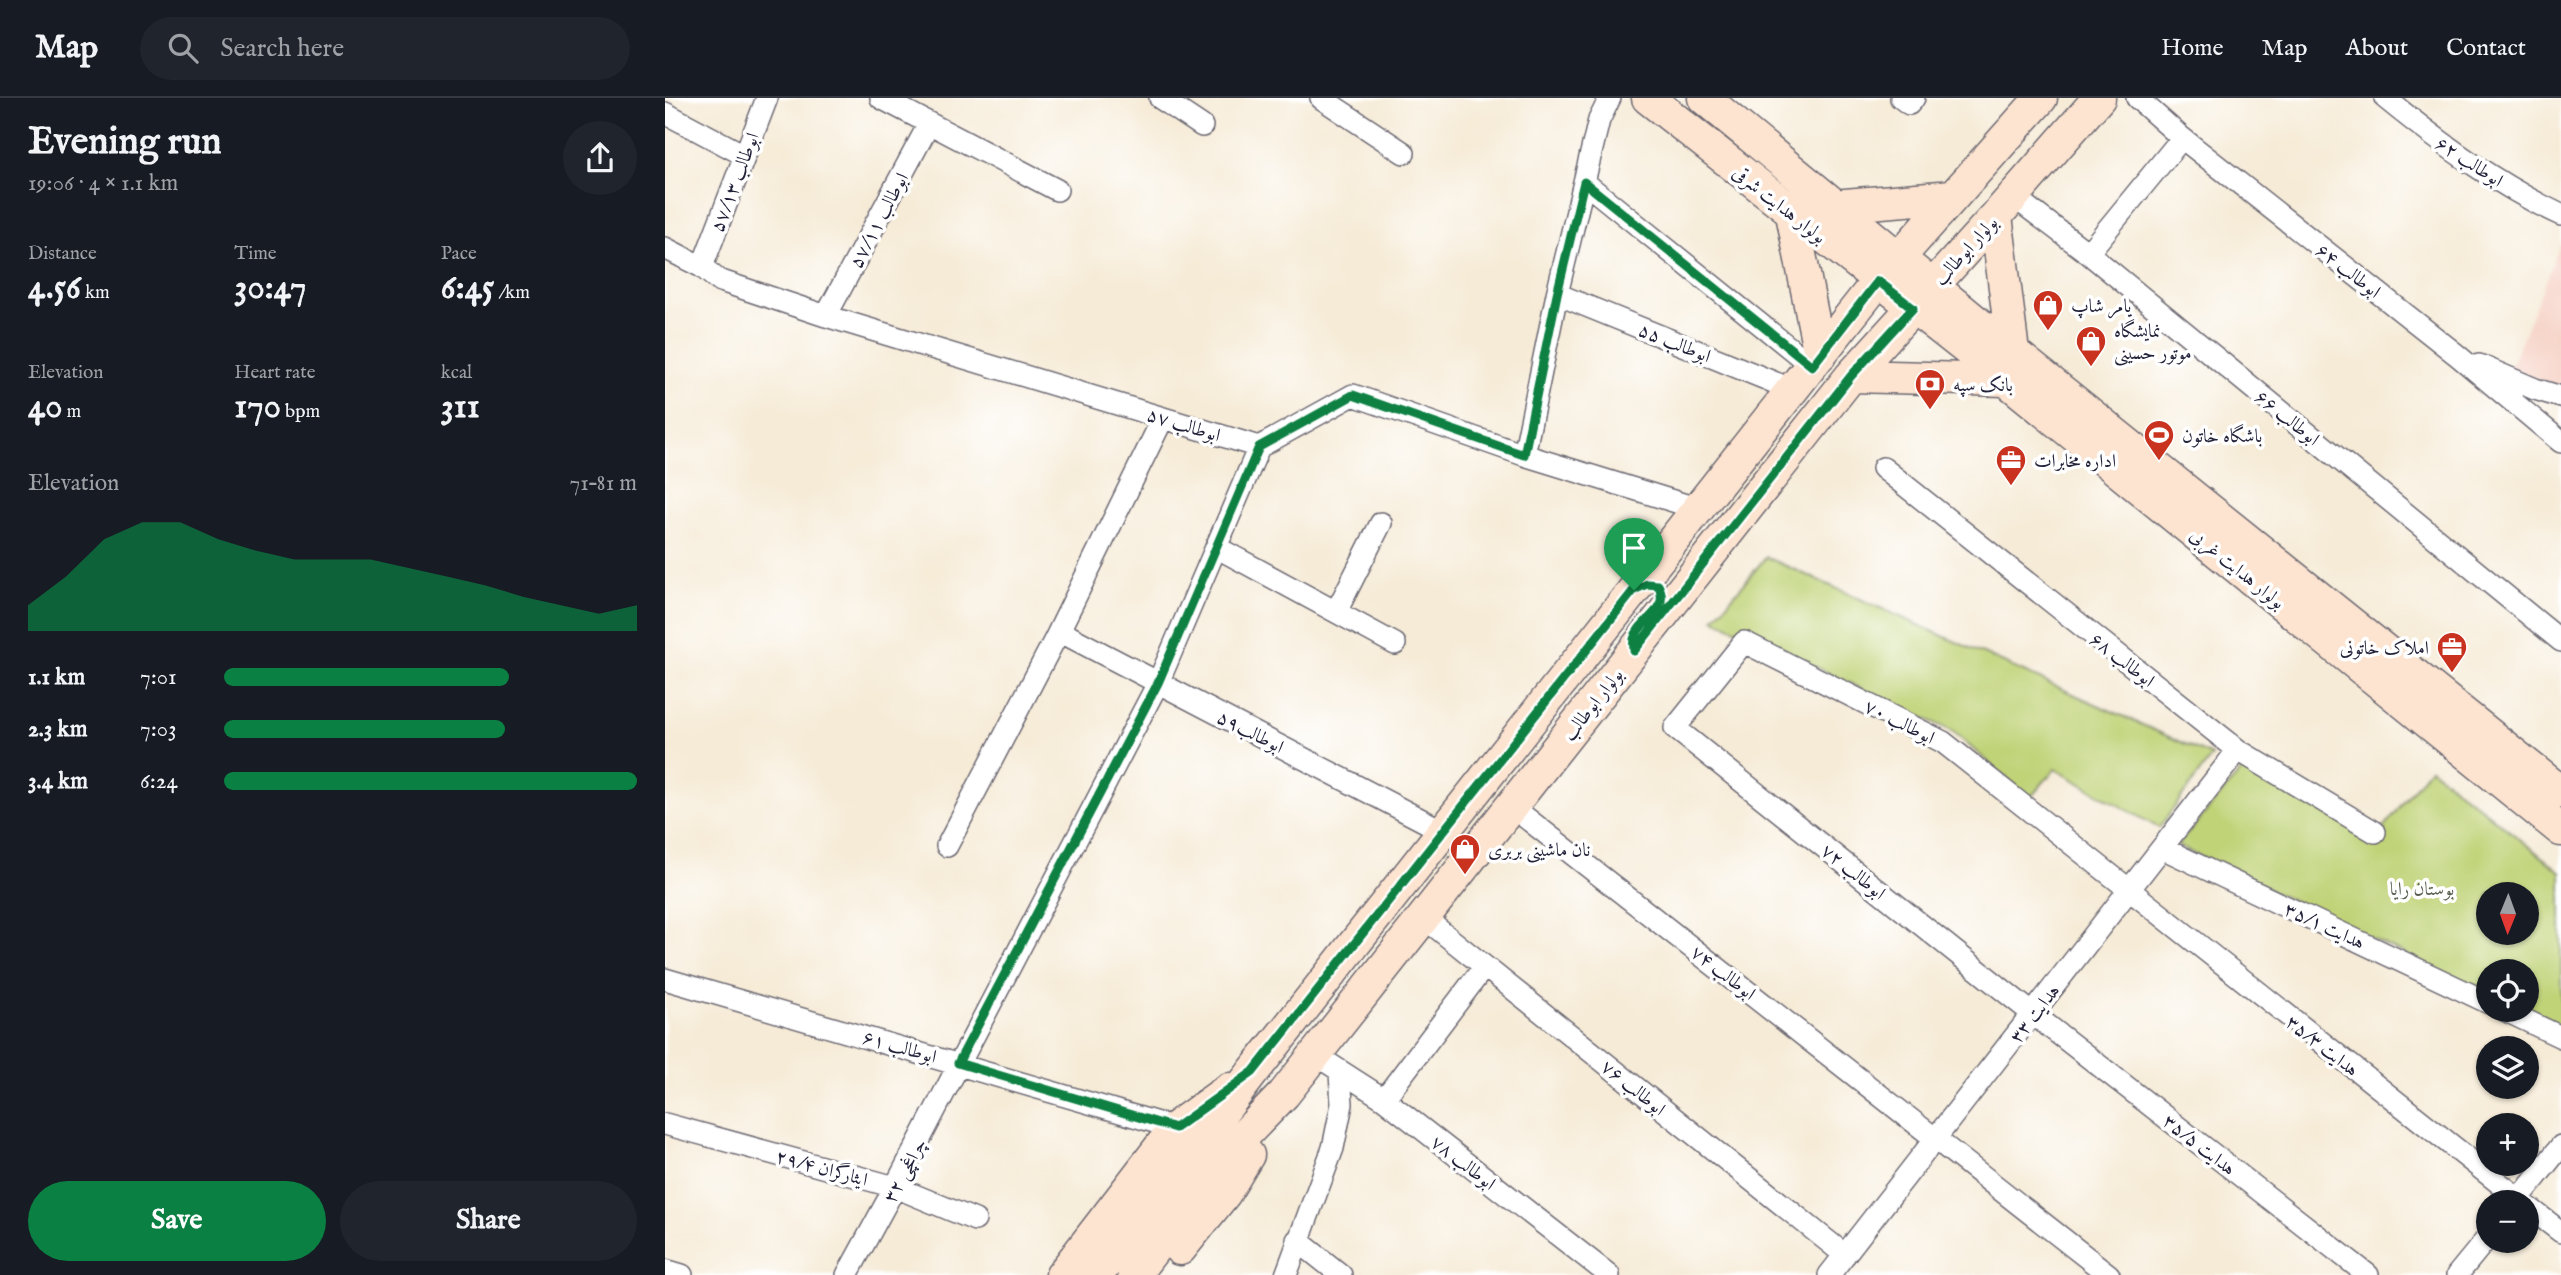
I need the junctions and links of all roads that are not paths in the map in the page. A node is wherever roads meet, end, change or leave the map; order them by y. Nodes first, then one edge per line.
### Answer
1 (767, 98) edge
2 (881, 98) edge
3 (1160, 98) edge
4 (1321, 98) edge
5 (1610, 98) edge
6 (1648, 98) edge
7 (1705, 98) edge
8 (2041, 98) edge
9 (2099, 98) edge
10 (2137, 98) edge
11 (2385, 98) edge
12 (905, 103) edge
13 (665, 113) edge
14 (929, 124) junction
15 (1202, 126) dead end
16 (2182, 138) junction
17 (1403, 153) dead end
18 (744, 155) junction
19 (1584, 182) junction
20 (1058, 190) dead end
21 (1953, 195) junction
22 (1833, 206) junction
23 (2005, 206) junction
24 (1792, 214) junction
25 (2561, 215) edge
26 (665, 248) edge
27 (2088, 253) junction
28 (702, 267) junction
29 (1889, 270) junction
30 (1557, 294) junction
31 (1922, 297) junction
32 (826, 316) junction
33 (2457, 355) junction
34 (2009, 366) junction
35 (1808, 370) junction
36 (1851, 376) junction
37 (2561, 397) edge
38 (1163, 418) junction
39 (2561, 442) edge
40 (1259, 447) junction
41 (1524, 455) junction
42 (1883, 468) dead end
43 (1699, 509) junction
44 (1381, 523) dead end
45 (1216, 547) junction
46 (1634, 590) junction
47 (1336, 612) junction
48 (1059, 631) junction
49 (2561, 641) edge
50 (1395, 644) dead end
51 (1634, 651) junction
52 (1158, 683) junction
53 (1675, 728) joint
54 (2238, 750) junction
55 (2488, 752) junction
56 (2561, 792) edge
57 (1511, 806) junction
58 (2561, 830) edge
59 (1443, 831) junction
60 (2375, 832) dead end
61 (947, 846) dead end
62 (2162, 848) junction
63 (2128, 892) junction
64 (1423, 917) junction
65 (1483, 967) junction
66 (665, 979) edge
67 (2476, 997) edge
68 (2033, 1014) junction
69 (2529, 1022) edge
70 (2561, 1037) edge
71 (1314, 1054) junction
72 (958, 1063) junction
73 (1253, 1072) junction
74 (1340, 1073) junction
75 (1284, 1094) junction
76 (1384, 1099) junction
77 (665, 1124) edge
78 (1175, 1128) junction
79 (1936, 1138) junction
80 (2561, 1146) edge
81 (895, 1187) junction
82 (2506, 1190) edge
83 (2530, 1190) edge
84 (2539, 1216) edge
85 (975, 1220) dead end
86 (2561, 1232) edge
87 (1297, 1240) junction
88 (2476, 1252) edge
89 (1845, 1255) junction
90 (665, 1270) edge
91 (682, 1275) edge
92 (847, 1275) edge
93 (1062, 1275) edge
94 (1097, 1275) edge
95 (1133, 1275) edge
96 (1160, 1275) edge
97 (1286, 1275) edge
98 (1341, 1275) edge
99 (1609, 1275) edge
100 (1829, 1275) edge
101 (2109, 1275) edge
102 (2368, 1275) edge
103 (2457, 1275) edge

1 - 18 street, ابوطالب ۵۷/۱۳
2 - 12 street
3 - 15 street
4 - 17 street
5 - 19 street
6 - 24 main road, بولوار هدایت شرقی
7 - 22 main road, بولوار هدایت شرقی
8 - 21 main road, بولوار ابوطالب
9 - 23 main road, بولوار ابوطالب
10 - 16 street, ابوطالب ۶۴
11 - 25 street, ابوطالب ۶۲
12 - 14 street
13 - 18 street
14 - 20 street
14 - 32 street, ابوطالب ۵۷/۱۱
16 - 27 street
16 - 33 street, ابوطالب ۶۴
18 - 28 street, ابوطالب ۵۷/۱۳
19 - 30 street
19 - 35 street
21 - 22 main road
21 - 29 main road, بولوار ابوطالب
22 - 29 main road, بولوار هدایت شرقی
23 - 27 street, ابوطالب ۶۶
23 - 31 main road, بولوار ابوطالب
23 - 34 main road
24 - 29 main road, بولوار هدایت شرقی
24 - 35 main road
26 - 28 street, ابوطالب ۵۷
27 - 49 street, ابوطالب ۶۶
28 - 32 street, ابوطالب ۵۷
29 - 31 main road, بولوار هدایت شرقی
29 - 35 main road, بولوار ابوطالب
30 - 35 street, ابوطالب ۵۵
30 - 41 street
31 - 34 main road, بولوار هدایت غربی
31 - 36 main road, بولوار ابوطالب
32 - 38 street, ابوطالب ۵۷
33 - 37 street
33 - 39 street, ابوطالب ۶۴
34 - 36 main road
34 - 55 main road, بولوار هدایت غربی
35 - 43 main road, بولوار ابوطالب
36 - 51 main road, بولوار ابوطالب
38 - 40 street, ابوطالب ۵۷
38 - 48 street
40 - 41 street
40 - 45 street, چراغچی ۳۲
41 - 43 street
42 - 54 street, ابوطالب ۶۸
43 - 46 main road, بولوار ابوطالب
44 - 47 street
45 - 47 street
45 - 52 street, چراغچی ۳۲
46 - 51 main road
46 - 59 main road, بولوار ابوطالب
47 - 50 street
48 - 52 street, ابوطالب۵۹
48 - 61 street
51 - 57 main road, بولوار ابوطالب
52 - 59 street, ابوطالب۵۹
52 - 72 street, چراغچی ۳۲
53 - 63 street, ابوطالب ۷۰
53 - 68 street, ابوطالب ۷۲
54 - 60 street, ابوطالب ۶۸
54 - 62 street, هدایت ۳۳
55 - 56 main road, بولوار هدایت غربی
55 - 58 main road, بولوار هدایت غربی
57 - 64 main road, بولوار ابوطالب
57 - 79 street, ابوطالب ۷۴
59 - 73 main road, بولوار ابوطالب
62 - 63 street, هدایت ۳۳
62 - 67 street, هدایت ۳۵/۱
63 - 68 street, هدایت ۳۳
63 - 82 street, هدایت ۳۵/۳
64 - 65 street, ابوطالب ۷۶
64 - 71 main road, بولوار ابوطالب
65 - 76 street
65 - 89 street, ابوطالب ۷۶
66 - 72 street, ابوطالب ۶۱
68 - 79 street, هدایت ۳۳
68 - 102 street, هدایت ۳۵/۵
69 - 70 street
71 - 74 street, ابوطالب ۷۸
71 - 75 main road, بولوار ابوطالب
72 - 78 street, ابوطالب ۶۱
72 - 81 street, چراغچی ۳۲
73 - 78 main road
73 - 94 main road
74 - 76 street, ابوطالب ۷۸
74 - 87 street
75 - 95 main road
75 - 96 main road
76 - 99 street, ابوطالب ۷۸
77 - 81 street, ایثارگران ۲۹/۴
78 - 93 main road
79 - 89 street, هدایت ۳۳
79 - 101 street, ابوطالب ۷۴
80 - 83 street
81 - 85 street, ایثارگران ۲۹/۴
81 - 92 street, چراغچی ۳۲
84 - 86 street, هدایت ۳۵/۳
87 - 97 street
87 - 98 street
88 - 103 street
89 - 100 street, هدایت ۳۳
90 - 91 street

